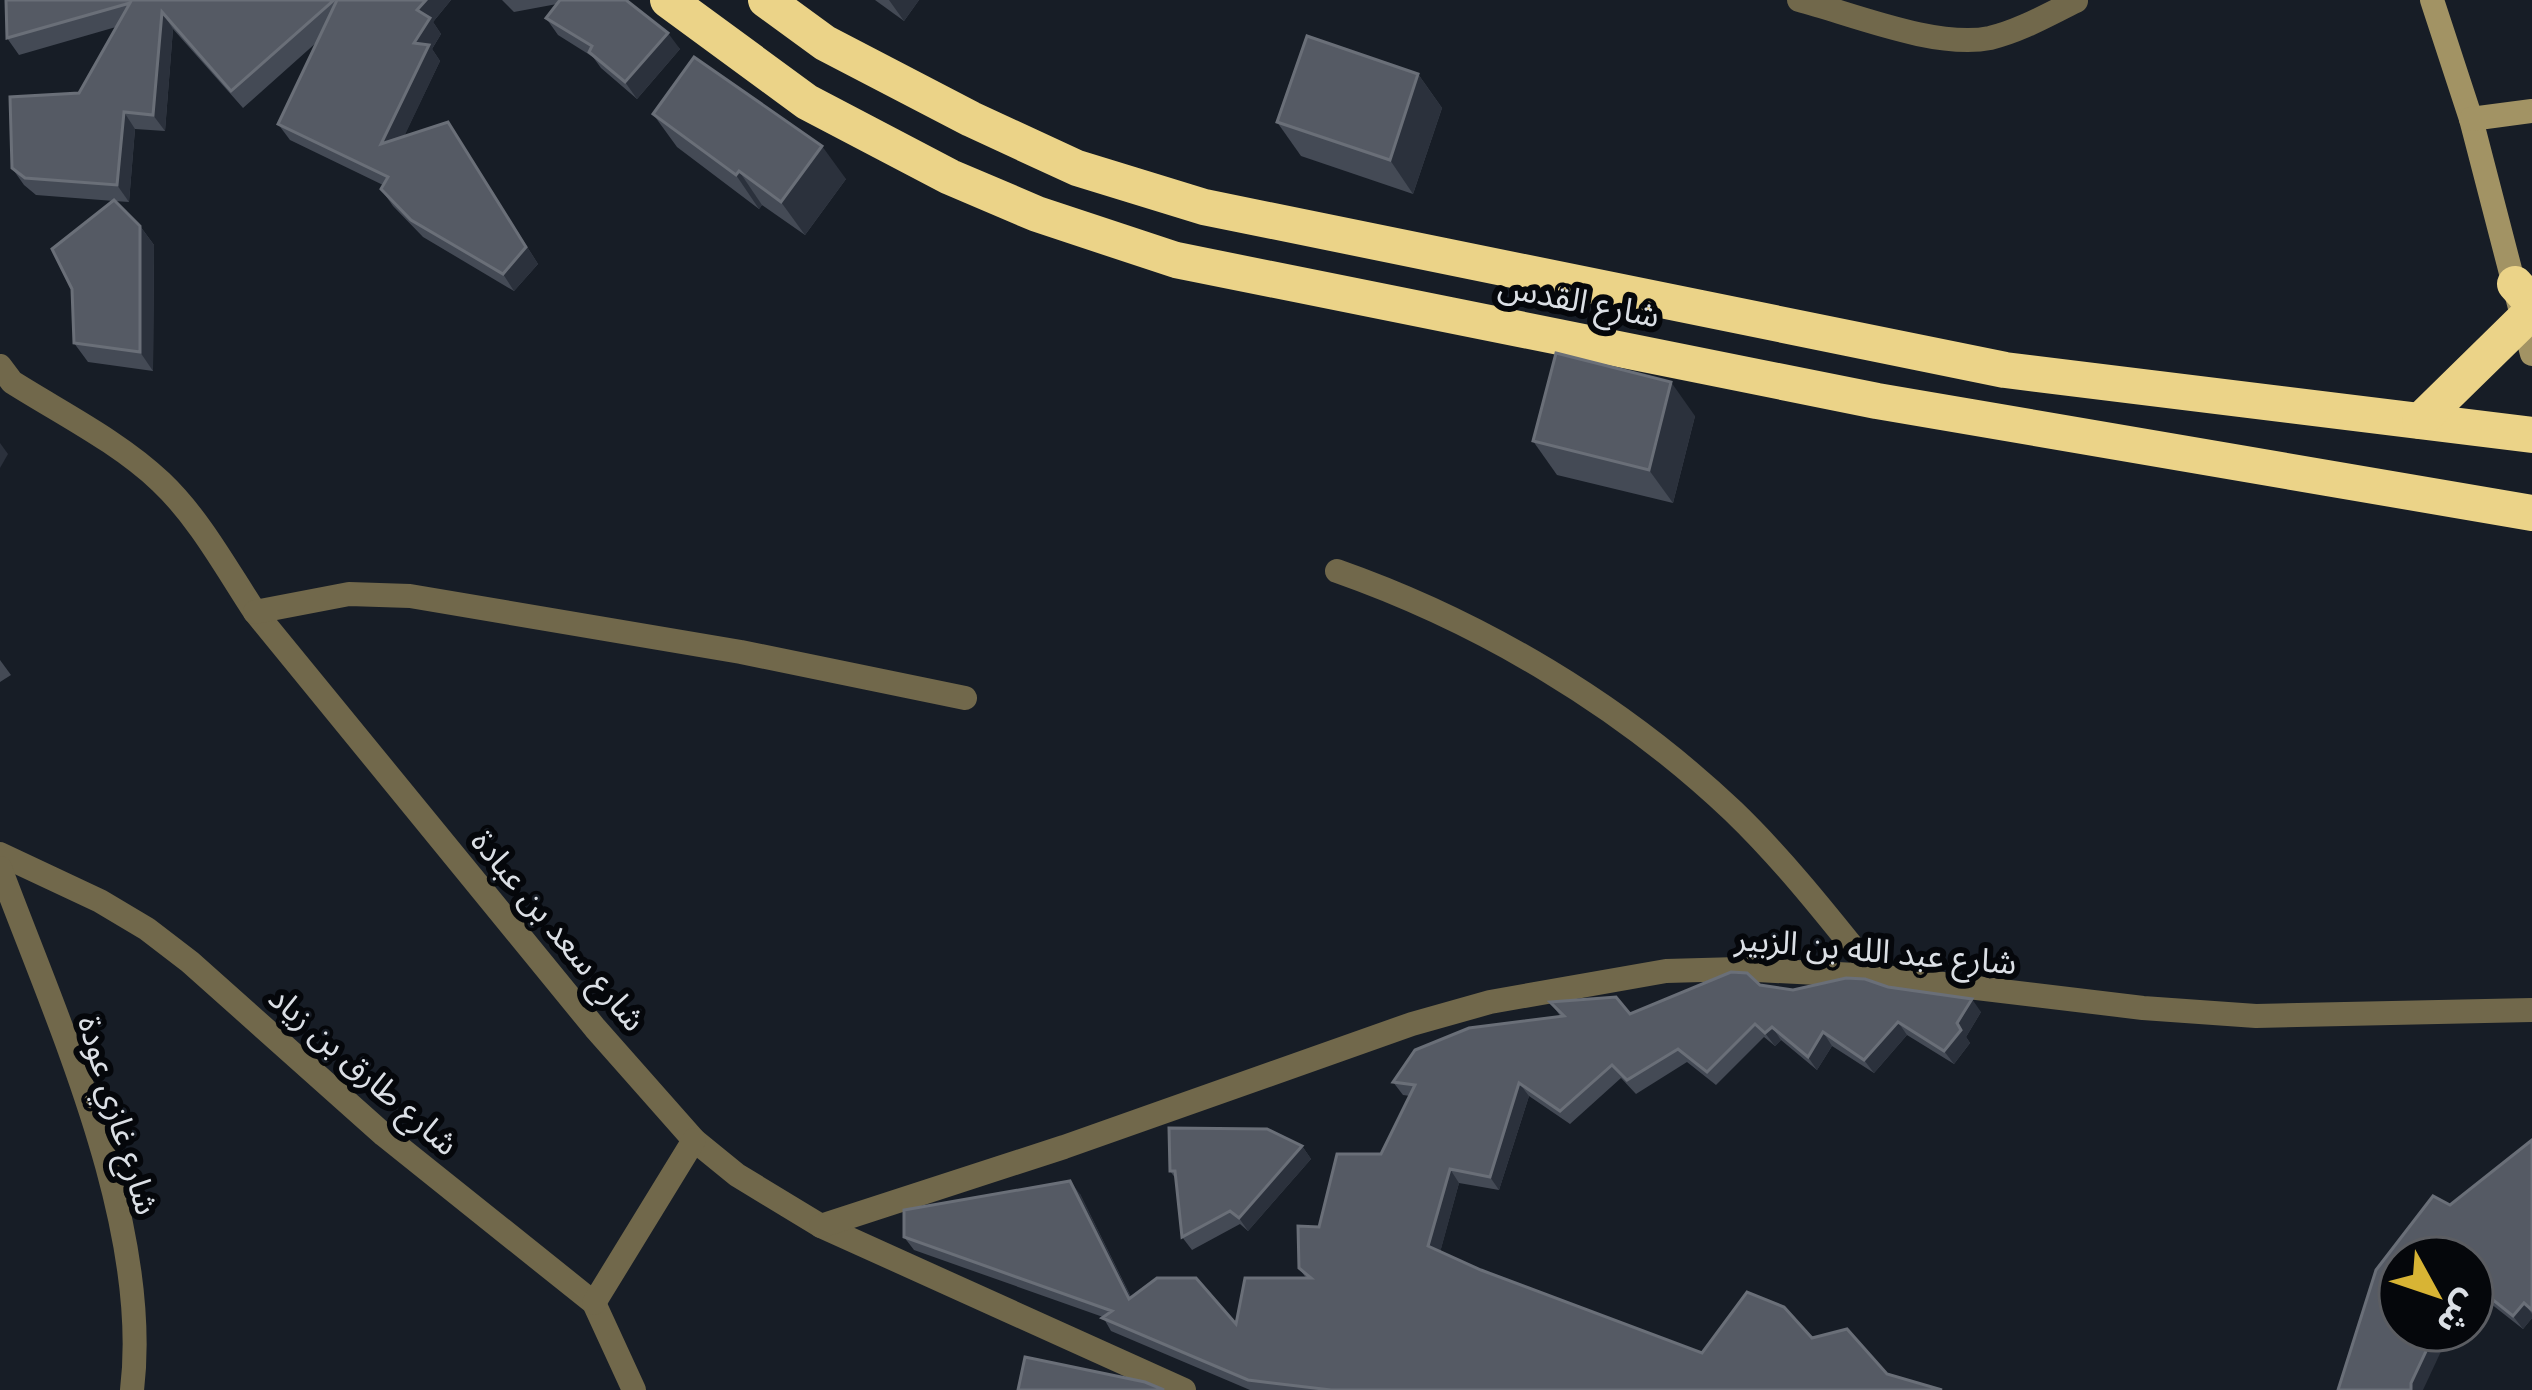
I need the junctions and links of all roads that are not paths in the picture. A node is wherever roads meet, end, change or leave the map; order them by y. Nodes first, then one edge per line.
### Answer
1 (668, 0) edge
2 (766, 0) edge
3 (1799, 0) edge
4 (2432, 0) edge
5 (2076, 2) edge
6 (2532, 111) edge
7 (2471, 119) junction
8 (2525, 315) edge
9 (0, 366) edge
10 (2420, 421) junction
11 (2532, 434) edge
12 (2532, 512) edge
13 (1337, 571) dead end
14 (255, 612) junction
15 (965, 698) dead end
16 (0, 854) edge
17 (0, 868) edge
18 (1876, 976) junction
19 (2532, 1010) edge
20 (694, 1140) junction
21 (821, 1226) junction
22 (594, 1303) junction
23 (132, 1390) edge
24 (634, 1390) edge
25 (1184, 1390) edge

1 - 12 highway, شارع القدس
2 - 10 highway, شارع القدس
3 - 5 street
4 - 7 street
6 - 7 street
7 - 8 street
8 - 10 highway
9 - 14 street, شارع سعد بن عبادة
10 - 11 highway, شارع القدس
13 - 18 street
14 - 15 street
14 - 20 street, شارع سعد بن عبادة
16 - 22 street, شارع طارق بن زياد
17 - 23 street, شارع غازي عودة
18 - 19 street, شارع عبد الله بن الزبير
18 - 21 street, شارع عبد الله بن الزبير
20 - 21 street, شارع سعد بن عبادة
20 - 22 street
21 - 25 street, شارع سعد بن عبادة
22 - 24 street, شارع طارق بن زياد

